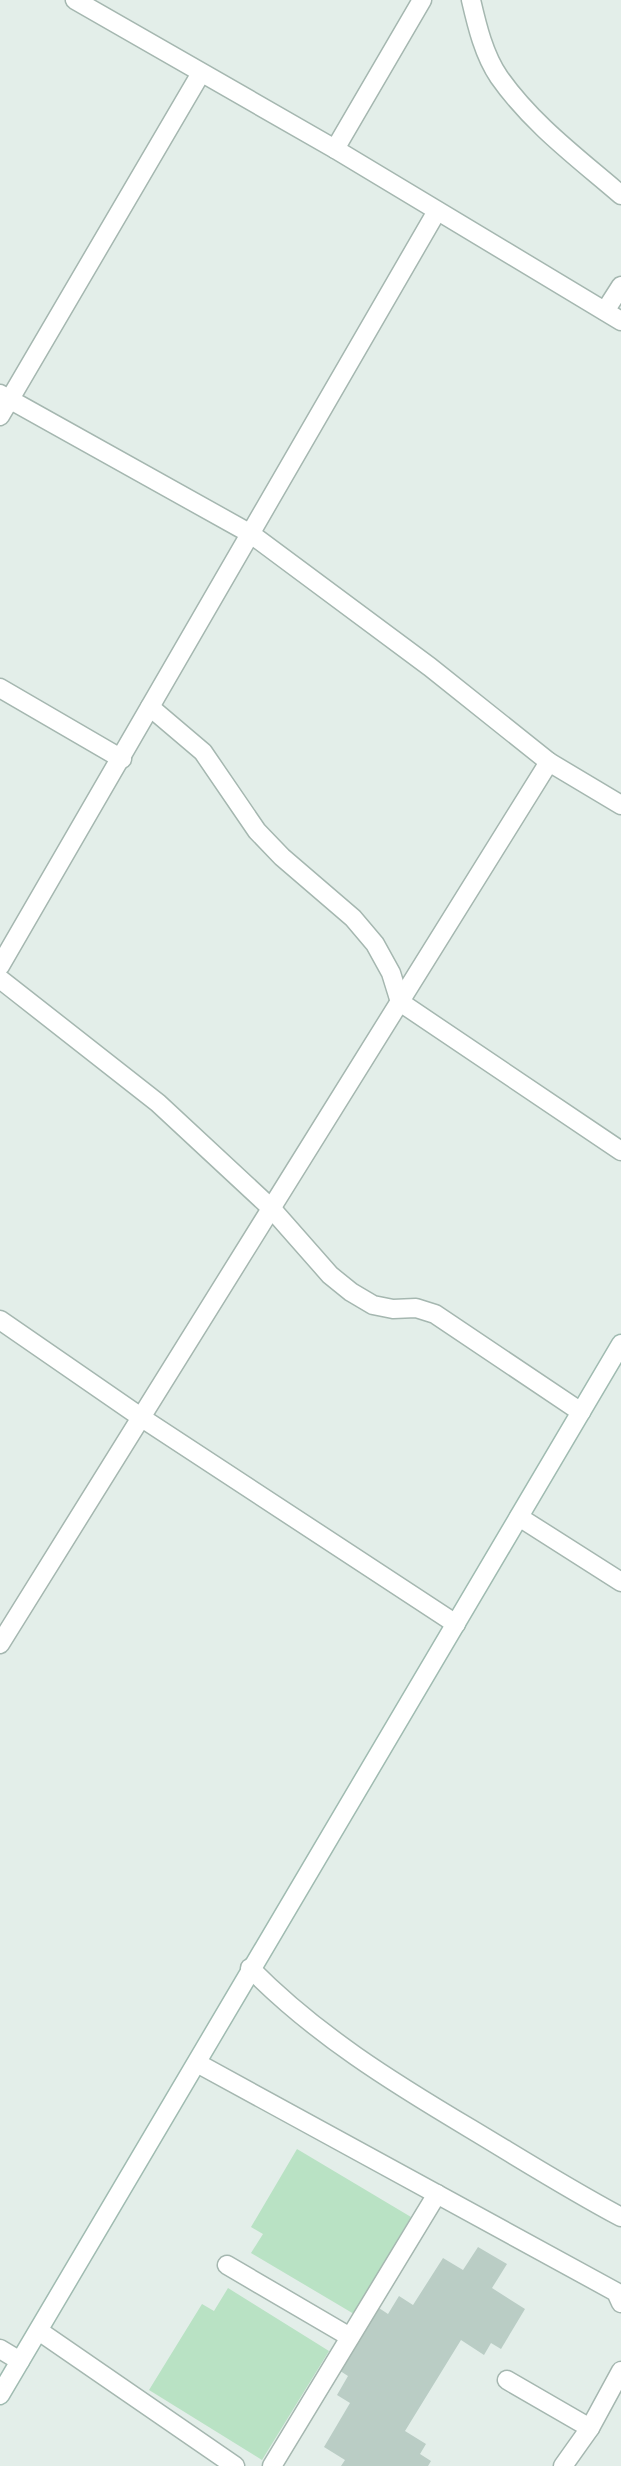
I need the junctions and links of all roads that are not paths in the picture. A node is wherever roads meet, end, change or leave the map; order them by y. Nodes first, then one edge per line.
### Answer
1 (75, 0) edge
2 (423, 0) edge
3 (471, 0) edge
4 (201, 73) junction
5 (335, 149) junction
6 (621, 195) edge
7 (437, 211) junction
8 (621, 286) edge
9 (605, 311) junction
10 (621, 321) edge
11 (5, 397) edge
12 (0, 416) edge
13 (250, 534) junction
14 (0, 688) edge
15 (150, 707) junction
16 (122, 759) junction
17 (549, 762) junction
18 (621, 805) edge
19 (0, 966) edge
20 (0, 979) edge
21 (400, 1002) junction
22 (621, 1151) edge
23 (271, 1208) junction
24 (0, 1320) edge
25 (621, 1344) edge
26 (581, 1412) junction
27 (142, 1418) junction
28 (519, 1517) junction
29 (621, 1582) edge
30 (456, 1624) junction
31 (0, 1643) edge
32 (250, 1968) junction
33 (197, 2063) junction
34 (437, 2194) junction
35 (621, 2217) edge
36 (226, 2265) dead end
37 (621, 2303) edge
38 (39, 2331) junction
39 (350, 2337) junction
40 (0, 2349) edge
41 (20, 2361) junction
42 (621, 2371) edge
43 (507, 2380) dead end
44 (0, 2395) edge
45 (590, 2428) junction
46 (235, 2466) edge
47 (272, 2466) edge
48 (563, 2466) edge

1 - 4 street
2 - 5 street
3 - 6 street
4 - 5 street
4 - 11 street
5 - 7 street
7 - 9 street
7 - 13 street
8 - 9 street
9 - 10 street
11 - 12 street
11 - 13 street
13 - 15 street
13 - 17 street
14 - 16 street
15 - 16 street
15 - 21 street
16 - 19 street
17 - 18 street
17 - 21 street
20 - 23 street
21 - 22 street
21 - 23 street
23 - 26 street
23 - 27 street
24 - 27 street
25 - 26 street
26 - 28 street
27 - 30 street
27 - 31 street
28 - 29 street
28 - 30 street
30 - 32 street
32 - 33 street
32 - 35 street
33 - 34 street
33 - 38 street
34 - 37 street
34 - 39 street
36 - 39 street
38 - 41 street
38 - 46 street
39 - 47 street
40 - 41 street
41 - 44 street
42 - 45 street
43 - 45 street
45 - 48 street

